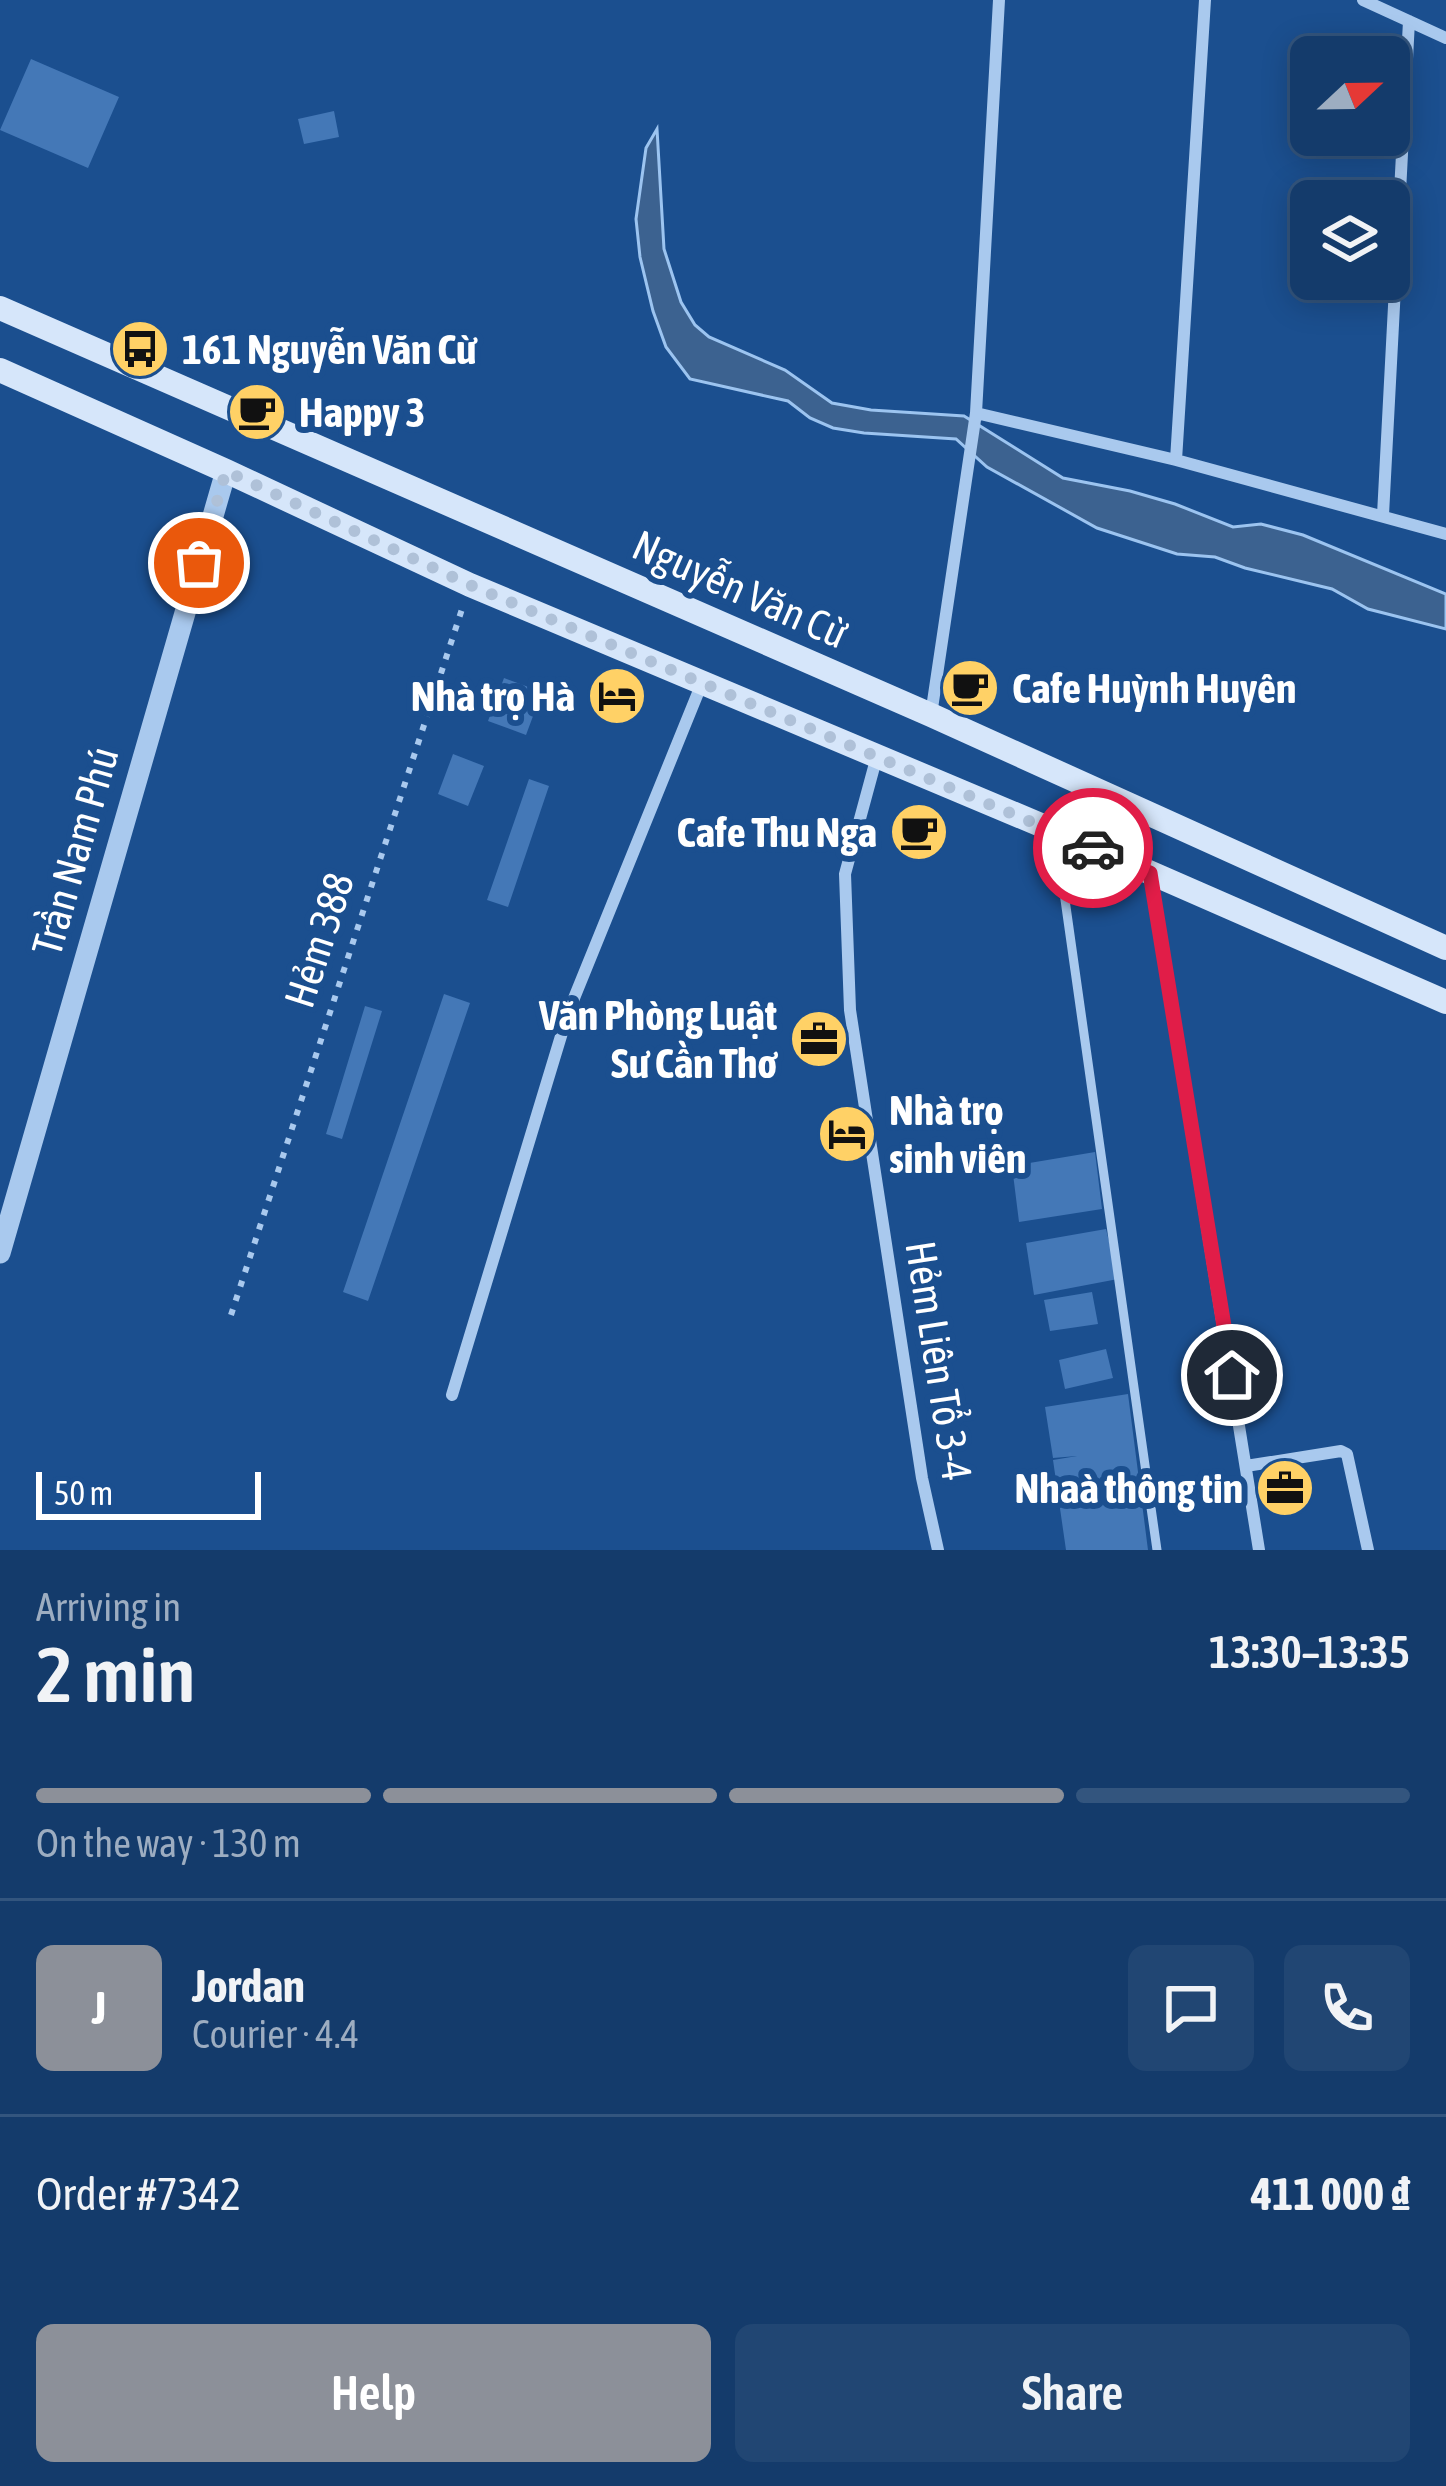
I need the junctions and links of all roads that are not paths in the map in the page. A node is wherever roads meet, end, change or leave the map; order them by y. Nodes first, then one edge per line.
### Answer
1 (999, 0) edge
2 (1205, 0) edge
3 (1363, 0) edge
4 (1409, 22) junction
5 (1446, 38) edge
6 (0, 308) edge
7 (0, 370) edge
8 (976, 415) junction
9 (1176, 460) junction
10 (226, 471) junction
11 (1383, 515) junction
12 (1446, 534) edge
13 (702, 683) junction
14 (931, 715) junction
15 (877, 756) junction
16 (1055, 831) junction
17 (1150, 873) junction
18 (1446, 948) edge
19 (1446, 1002) edge
20 (0, 1253) edge
21 (452, 1395) dead end
22 (1246, 1466) junction
23 (938, 1550) edge
24 (1157, 1550) edge
25 (1259, 1550) edge
26 (1368, 1550) edge

1 - 8 street
2 - 9 street
3 - 4 street
4 - 5 street
4 - 11 street
6 - 14 main road, Nguyễn Văn Cừ
7 - 10 main road
8 - 9 street
8 - 14 street
9 - 11 street
10 - 13 main road
10 - 20 street, Trần Nam Phú
11 - 12 street
13 - 15 main road
13 - 21 street
14 - 18 main road, Nguyễn Văn Cừ
15 - 16 main road
15 - 23 street, Hẻm Liên Tổ 3-4
16 - 17 main road
16 - 24 lane
17 - 19 main road
17 - 22 street
22 - 25 street
22 - 26 street

